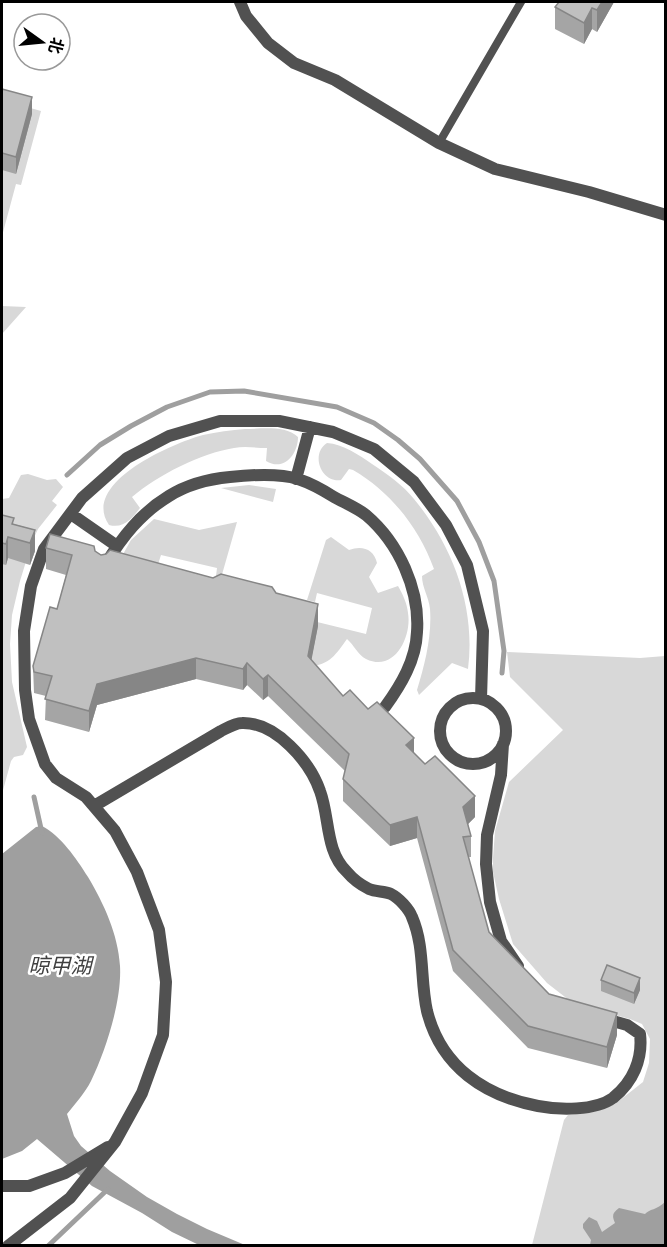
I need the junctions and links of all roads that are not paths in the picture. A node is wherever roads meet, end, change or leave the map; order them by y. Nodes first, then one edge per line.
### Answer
1 (240, 2) edge
2 (521, 2) edge
3 (439, 143) junction
4 (666, 216) edge
5 (310, 427) junction
6 (296, 478) junction
7 (71, 514) junction
8 (117, 546) junction
9 (102, 568) edge
10 (481, 699) junction
11 (385, 706) edge
12 (503, 744) junction
13 (94, 806) junction
14 (530, 979) edge
15 (586, 1013) edge
16 (115, 1142) junction
17 (2, 1186) edge
18 (8, 1245) edge

1 - 3 street
2 - 3 lane
3 - 4 street
5 - 6 street
5 - 7 street
5 - 10 street
6 - 8 street
6 - 11 street
7 - 8 street
7 - 13 street
8 - 9 street
10 - 12 street
10 - 12 street
12 - 14 street
13 - 15 street
13 - 16 street
16 - 17 street
16 - 18 street

